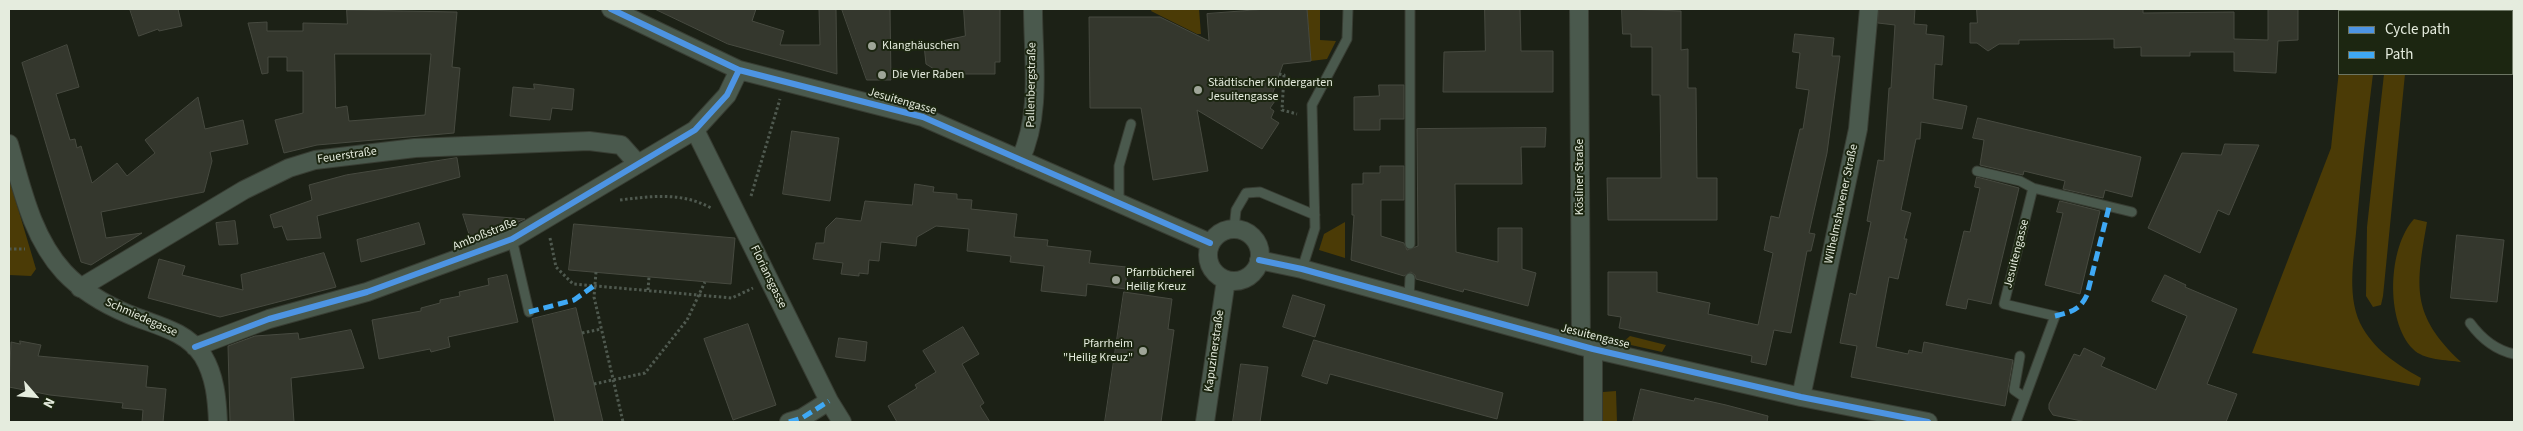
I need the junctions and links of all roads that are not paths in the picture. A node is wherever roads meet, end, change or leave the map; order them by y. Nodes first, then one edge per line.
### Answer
1 (611, 9) edge
2 (1033, 9) edge
3 (1043, 9) edge
4 (1348, 9) edge
5 (1410, 9) edge
6 (1579, 9) edge
7 (1869, 9) edge
8 (739, 70) junction
9 (1131, 124) dead end
10 (695, 130) junction
11 (9, 144) edge
12 (1020, 160) junction
13 (638, 164) junction
14 (1977, 171) dead end
15 (2033, 188) junction
16 (1119, 202) junction
17 (2132, 212) dead end
18 (1315, 215) junction
19 (1234, 229) junction
20 (512, 239) junction
21 (1210, 243) junction
22 (1410, 244) dead end
23 (1259, 260) junction
24 (1302, 269) junction
25 (1410, 278) dead end
26 (1226, 280) junction
27 (80, 288) junction
28 (1409, 298) junction
29 (529, 312) dead end
30 (2470, 322) dead end
31 (196, 347) junction
32 (1587, 347) junction
33 (2514, 354) edge
34 (2020, 356) dead end
35 (2024, 396) junction
36 (1801, 397) junction
37 (829, 401) junction
38 (218, 422) edge
39 (789, 422) edge
40 (842, 422) edge
41 (1206, 422) edge
42 (1593, 422) edge
43 (1928, 422) edge
44 (2016, 422) edge

1 - 8 street, Jesuitengasse
2 - 3 lane
2 - 12 street, Pallenbergstraße
4 - 18 lane
5 - 22 lane
6 - 32 street, Kösliner Straße
7 - 36 street, Wilhelmshavener Straße
8 - 10 street, Amboßstraße
8 - 12 street, Jesuitengasse
9 - 16 lane
10 - 13 street, Amboßstraße
10 - 37 street, Floriansgasse
11 - 27 street, Schmiedegasse
12 - 16 street, Jesuitengasse
13 - 20 street, Amboßstraße
13 - 27 street, Feuerstraße
14 - 15 lane
15 - 17 lane
15 - 35 lane, Jesuitengasse
16 - 21 street, Jesuitengasse
18 - 19 lane
18 - 24 lane
19 - 21 street
19 - 23 street
20 - 29 lane
20 - 31 street, Amboßstraße
21 - 26 street
23 - 24 street, Jesuitengasse
23 - 26 street
24 - 28 street, Jesuitengasse
25 - 28 lane
26 - 41 street, Kapuzinerstraße
27 - 31 street, Schmiedegasse
28 - 32 street, Jesuitengasse
30 - 33 lane
31 - 38 street, Schmiedegasse
32 - 36 street, Jesuitengasse
32 - 42 street, Kösliner Straße
34 - 35 lane
35 - 44 lane, Jesuitengasse
36 - 43 street, Jesuitengasse
37 - 39 street
37 - 40 street, Floriansgasse

